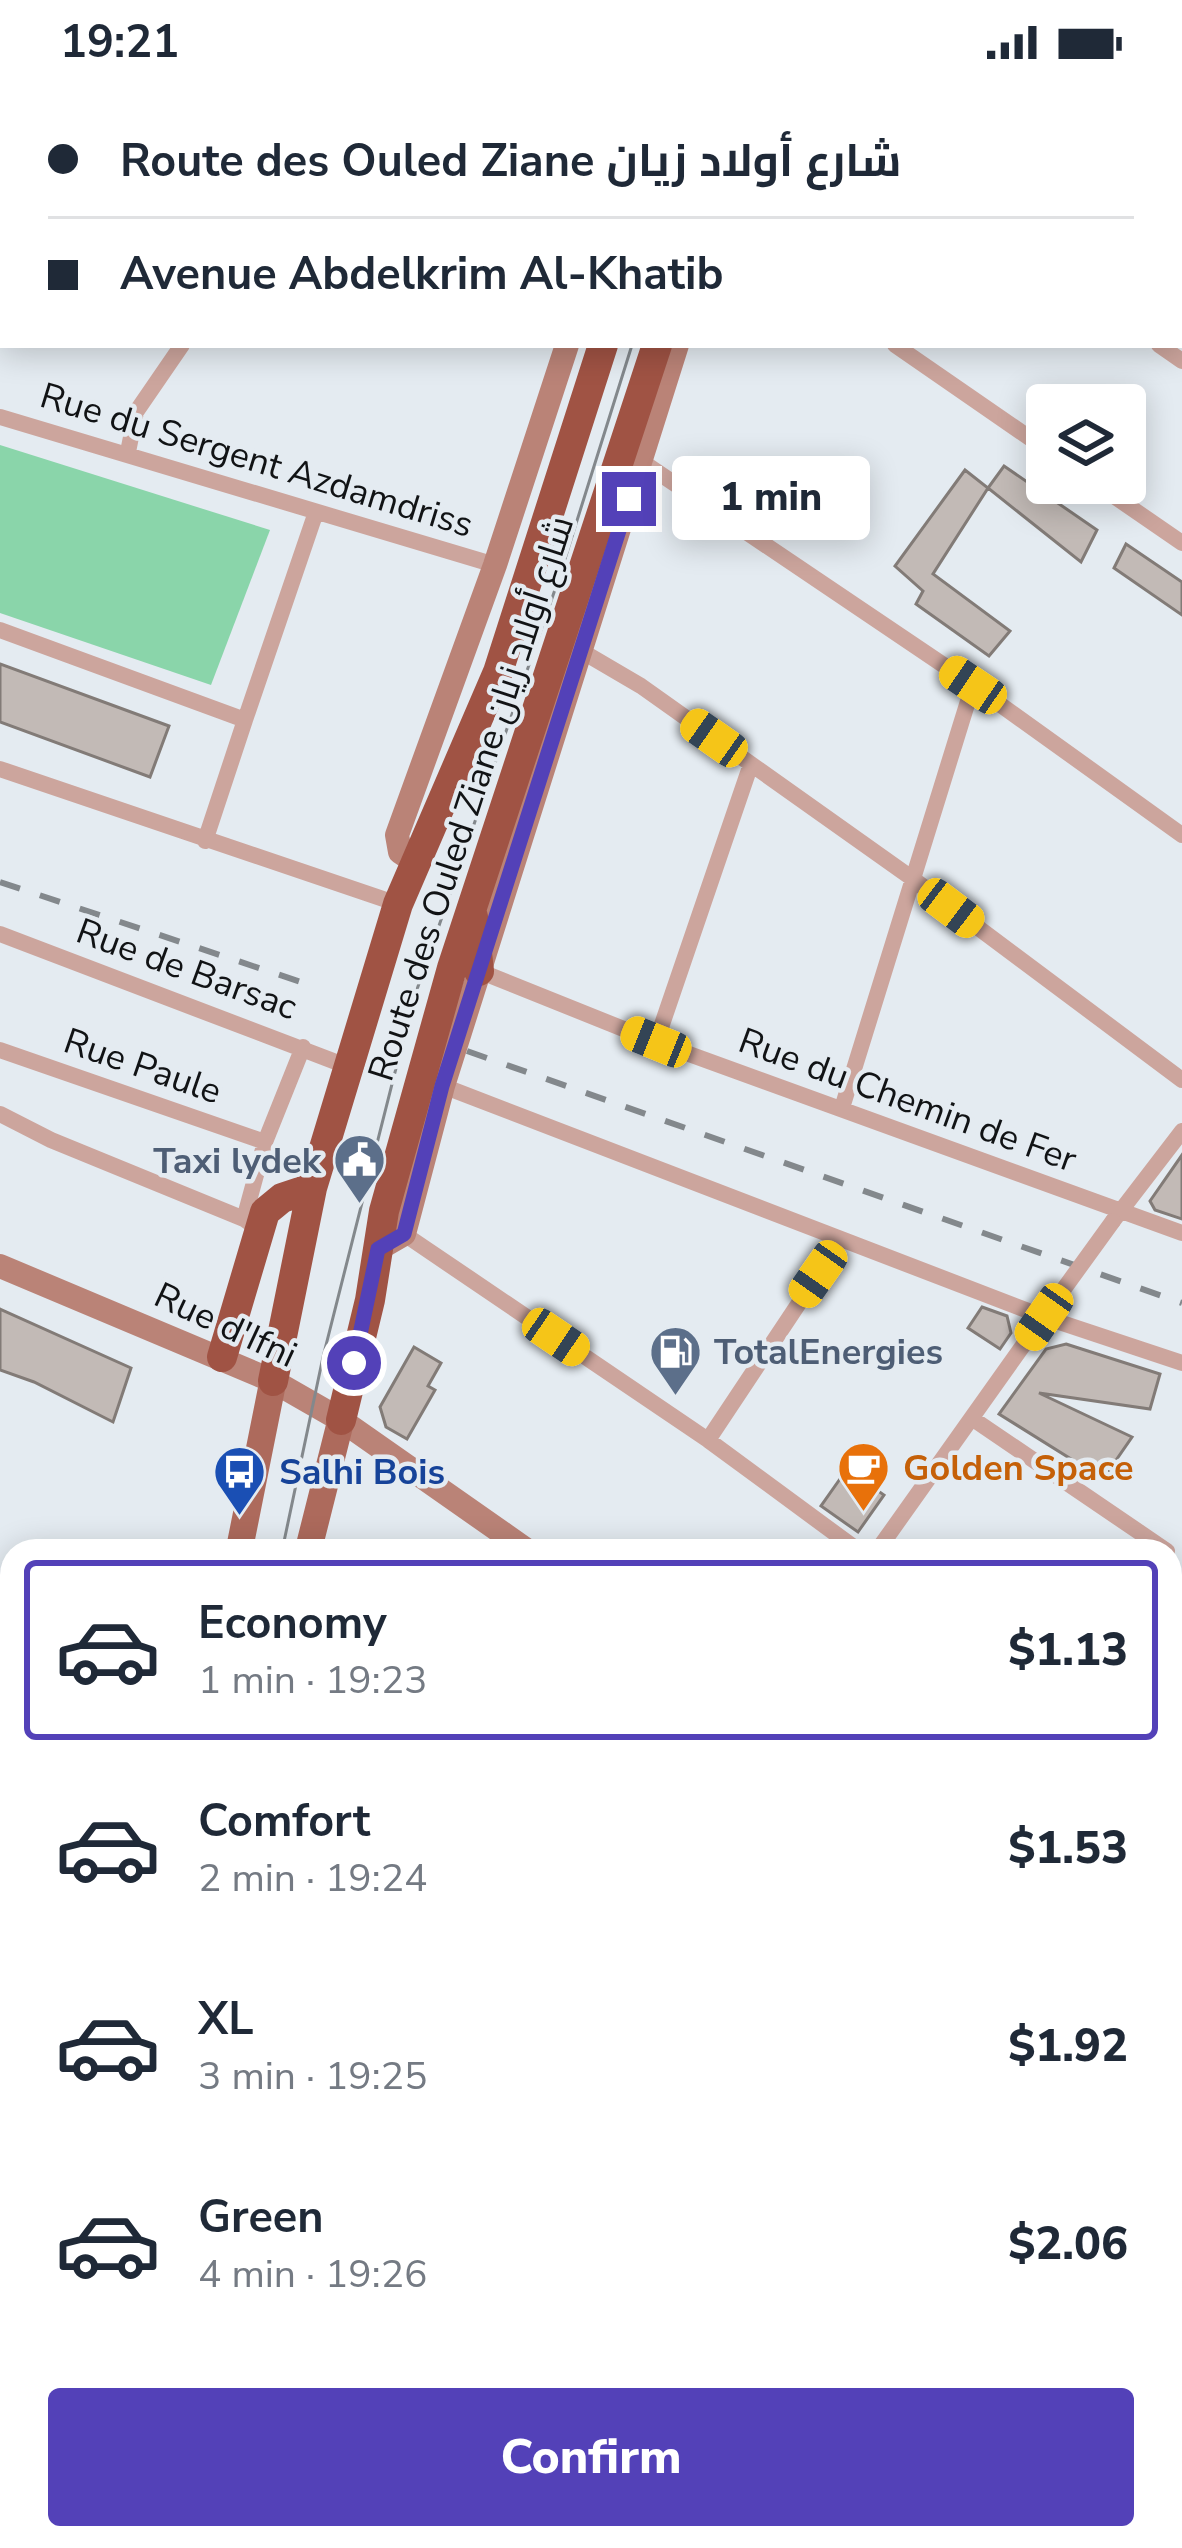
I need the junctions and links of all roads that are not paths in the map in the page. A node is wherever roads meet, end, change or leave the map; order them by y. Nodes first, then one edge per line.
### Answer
1 (180, 348) edge
2 (566, 348) edge
3 (602, 348) edge
4 (899, 348) edge
5 (669, 350) edge
6 (0, 417) edge
7 (1026, 435) edge
8 (128, 452) junction
9 (641, 460) junction
10 (1125, 504) edge
11 (316, 512) junction
12 (1182, 543) edge
13 (495, 565) junction
14 (0, 630) edge
15 (583, 652) junction
16 (973, 685) junction
17 (244, 720) junction
18 (751, 764) junction
19 (0, 769) edge
20 (1182, 835) edge
21 (205, 841) junction
22 (415, 862) junction
23 (913, 879) junction
24 (398, 904) junction
25 (471, 905) junction
26 (0, 934) edge
27 (479, 970) junction
28 (656, 1042) junction
29 (303, 1047) junction
30 (0, 1050) edge
31 (350, 1066) junction
32 (1182, 1080) edge
33 (442, 1086) junction
34 (842, 1108) junction
35 (0, 1114) edge
36 (1182, 1131) edge
37 (265, 1142) junction
38 (312, 1188) junction
39 (1116, 1217) junction
40 (251, 1224) junction
41 (1182, 1233) edge
42 (841, 1240) junction
43 (391, 1241) junction
44 (0, 1266) edge
45 (1047, 1313) junction
46 (222, 1357) junction
47 (1182, 1363) edge
48 (273, 1381) junction
49 (973, 1419) junction
50 (340, 1420) junction
51 (708, 1440) junction
52 (241, 1539) edge
53 (311, 1539) edge
54 (511, 1539) edge
55 (843, 1539) edge
56 (886, 1539) edge
57 (1150, 1539) edge

1 - 8 street
2 - 13 street
3 - 22 highway, Route des Ouled Ziane شارع أولاد زيان
4 - 7 street
5 - 9 street
5 - 25 highway, Route des Ouled Ziane شارع أولاد زيان
6 - 8 street, Rue du Sergent Azdamdriss
8 - 11 street, Rue du Sergent Azdamdriss
9 - 15 street
9 - 16 street
10 - 12 street
11 - 13 street, Rue du Sergent Azdamdriss
11 - 17 street
13 - 22 street
14 - 17 street
15 - 18 street
15 - 27 street
16 - 20 street
16 - 23 street
17 - 21 street
18 - 23 street
18 - 28 street
19 - 21 street
21 - 24 street
22 - 24 highway, Route des Ouled Ziane شارع أولاد زيان
23 - 32 street
23 - 34 street
24 - 31 highway, Route des Ouled Ziane شارع أولاد زيان
25 - 27 highway
25 - 43 highway, Route des Ouled Ziane شارع أولاد زيان
26 - 29 street, Rue de Barsac
27 - 28 street, Rue du Chemin de Fer
27 - 33 street
28 - 34 street, Rue du Chemin de Fer
29 - 31 street, Rue de Barsac
29 - 37 street
30 - 37 street, Rue Paule
31 - 38 highway, Route des Ouled Ziane شارع أولاد زيان
33 - 42 street
33 - 43 street
34 - 39 street, Rue du Chemin de Fer
35 - 40 street
36 - 39 street
37 - 40 street
38 - 40 highway
38 - 48 highway, Route des Ouled Ziane شارع أولاد زيان
39 - 41 street, Rue du Chemin de Fer
39 - 45 street, bridge
40 - 46 highway
42 - 45 street
42 - 51 street
43 - 50 highway, Route des Ouled Ziane شارع أولاد زيان
43 - 51 street
44 - 46 street, Rue d'Ifni
45 - 47 street
45 - 49 street
46 - 48 street, Rue d'Ifni
48 - 50 street, Rue d'Ifni
48 - 52 main road
49 - 56 street
49 - 57 street
50 - 53 main road
50 - 54 street, Rue d'Ifni
51 - 55 street

